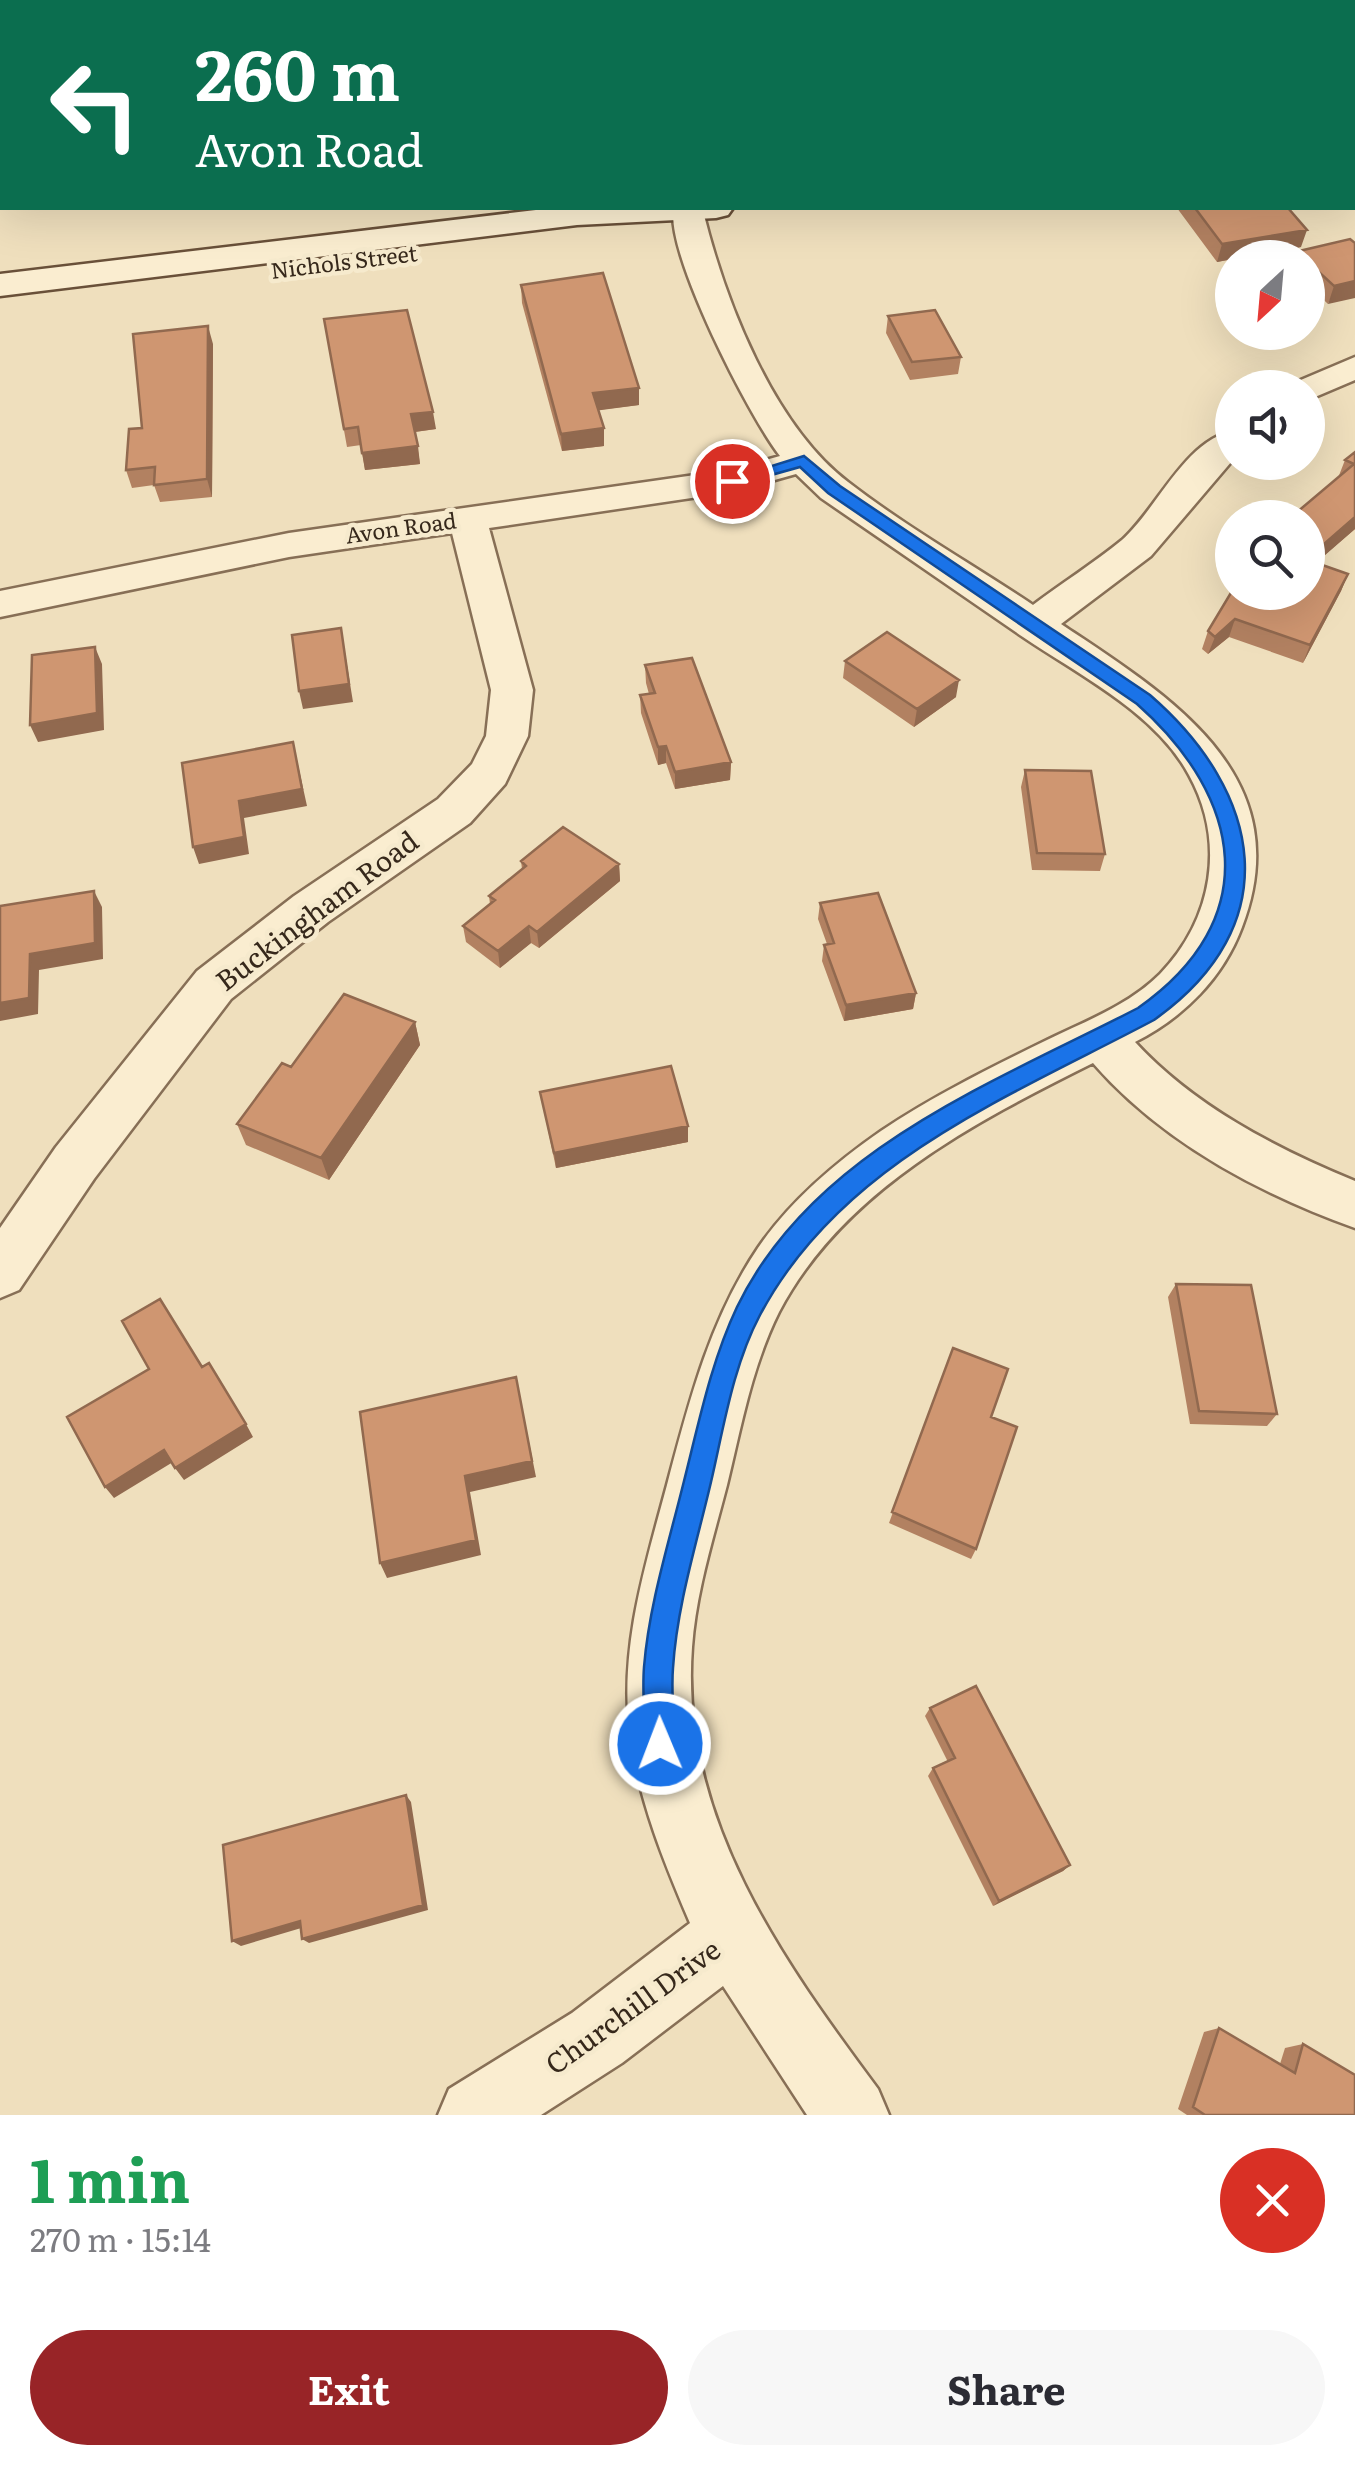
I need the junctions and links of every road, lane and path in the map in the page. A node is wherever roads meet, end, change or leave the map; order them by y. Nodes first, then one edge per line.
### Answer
1 (676, 210) edge
2 (691, 210) edge
3 (696, 210) edge
4 (0, 285) edge
5 (0, 304) edge
6 (1355, 367) edge
7 (1325, 382) edge
8 (1215, 457) edge
9 (804, 461) junction
10 (468, 519) junction
11 (0, 604) edge
12 (1034, 623) junction
13 (1100, 1037) junction
14 (1355, 1205) edge
15 (0, 1274) edge
16 (733, 1934) junction
17 (475, 2115) edge
18 (852, 2115) edge

1 - 4 main road, Nichols Street
2 - 5 main road, Nichols Street
3 - 9 street, Churchill Drive
6 - 7 street
8 - 12 street
9 - 10 street, Avon Road
9 - 12 street, Churchill Drive
10 - 11 street, Avon Road
10 - 15 street, Buckingham Road
12 - 13 street, Churchill Drive
13 - 14 street
13 - 16 street, Churchill Drive
16 - 17 street, Churchill Drive
16 - 18 street

